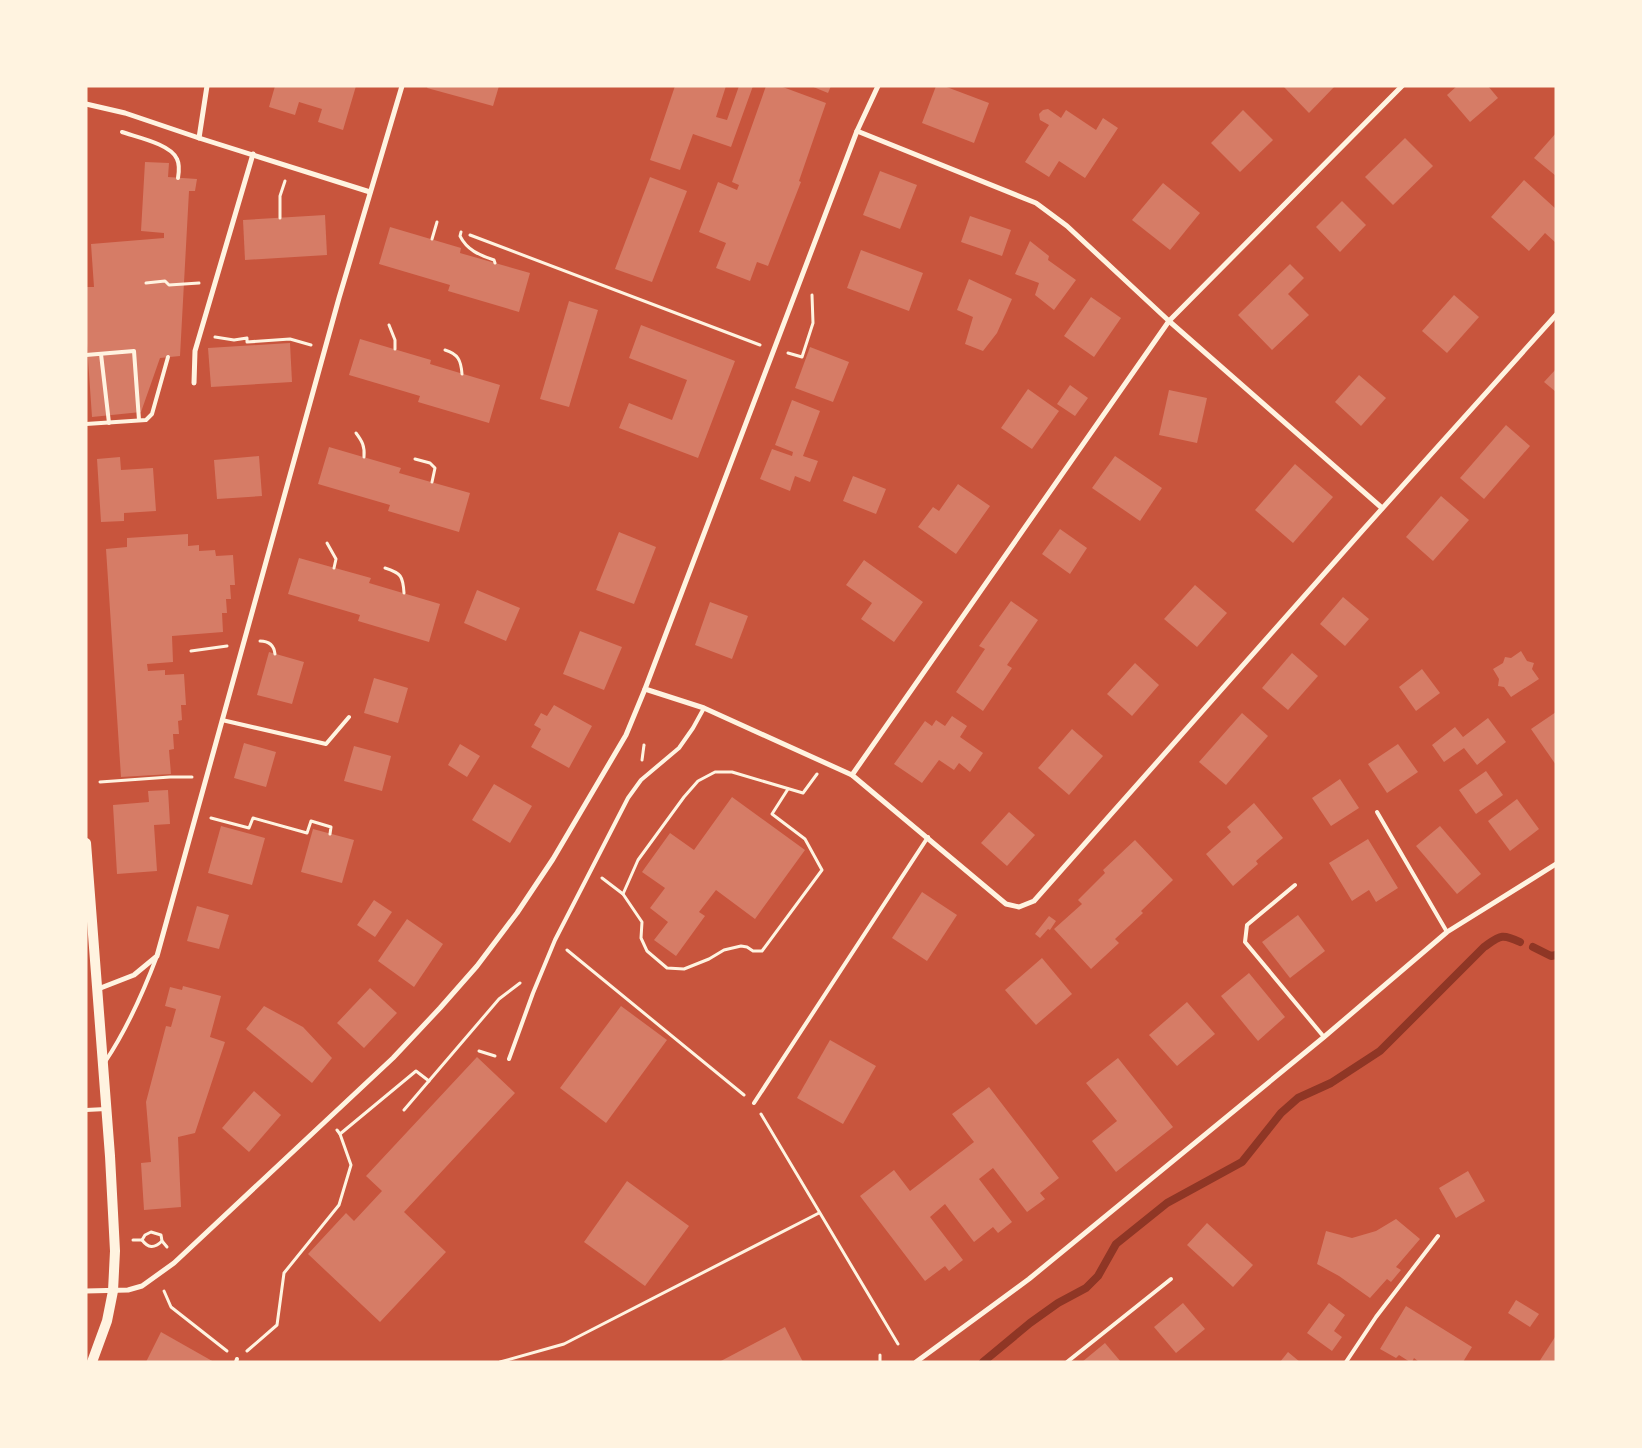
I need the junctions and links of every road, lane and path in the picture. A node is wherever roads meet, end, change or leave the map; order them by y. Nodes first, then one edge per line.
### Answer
1 (206, 86) edge
2 (402, 86) edge
3 (878, 86) edge
4 (1402, 86) edge
5 (86, 104) edge
6 (857, 130) junction
7 (122, 132) dead end
8 (199, 138) junction
9 (253, 154) junction
10 (290, 166) junction
11 (178, 178) dead end
12 (370, 192) junction
13 (280, 218) dead end
14 (437, 222) dead end
15 (461, 232) dead end
16 (470, 235) dead end
17 (432, 239) dead end
18 (495, 263) dead end
19 (146, 283) dead end
20 (184, 284) dead end
21 (812, 289) dead end
22 (1556, 315) edge
23 (1169, 321) junction
24 (389, 325) dead end
25 (234, 340) dead end
26 (760, 344) dead end
27 (311, 345) dead end
28 (395, 349) dead end
29 (445, 350) dead end
30 (787, 352) dead end
31 (101, 354) junction
32 (86, 355) edge
33 (168, 357) dead end
34 (462, 374) dead end
35 (194, 383) dead end
36 (139, 420) junction
37 (109, 423) junction
38 (86, 424) edge
39 (356, 433) dead end
40 (364, 457) dead end
41 (415, 459) dead end
42 (432, 482) dead end
43 (1382, 508) junction
44 (327, 543) dead end
45 (334, 568) dead end
46 (384, 568) dead end
47 (404, 593) dead end
48 (258, 641) dead end
49 (215, 648) dead end
50 (190, 650) dead end
51 (275, 654) dead end
52 (645, 689) junction
53 (704, 708) junction
54 (349, 717) dead end
55 (222, 720) junction
56 (819, 771) dead end
57 (852, 775) junction
58 (170, 777) dead end
59 (100, 782) dead end
60 (788, 788) junction
61 (1378, 812) dead end
62 (205, 817) dead end
63 (330, 834) dead end
64 (928, 838) junction
65 (86, 843) edge
66 (1556, 864) edge
67 (1294, 884) dead end
68 (611, 885) dead end
69 (623, 894) junction
70 (1447, 932) junction
71 (555, 940) junction
72 (157, 956) junction
73 (97, 989) junction
74 (533, 992) junction
75 (1324, 1036) junction
76 (479, 1051) dead end
77 (488, 1054) dead end
78 (509, 1059) dead end
79 (103, 1066) junction
80 (429, 1080) junction
81 (754, 1103) junction
82 (106, 1109) junction
83 (86, 1110) edge
84 (404, 1110) dead end
85 (334, 1127) dead end
86 (340, 1134) junction
87 (819, 1212) junction
88 (1438, 1236) dead end
89 (132, 1240) dead end
90 (142, 1240) junction
91 (162, 1241) junction
92 (167, 1247) dead end
93 (1171, 1279) dead end
94 (86, 1291) edge
95 (113, 1291) junction
96 (164, 1291) dead end
97 (898, 1344) dead end
98 (880, 1354) dead end
99 (236, 1360) edge
100 (92, 1362) edge
101 (500, 1362) edge
102 (880, 1362) edge
103 (916, 1362) edge
104 (1067, 1362) edge
105 (1346, 1362) edge

1 - 8 street
2 - 12 street
3 - 6 street
4 - 23 street
5 - 8 street
6 - 23 street
6 - 52 street
7 - 11 lane
8 - 9 street
9 - 10 street
9 - 35 street
10 - 12 street
10 - 13 path
12 - 55 street
14 - 17 path
15 - 18 path
16 - 26 path
19 - 20 path
21 - 30 path
22 - 43 street
23 - 43 street
23 - 57 street
24 - 28 path
25 - 27 path
29 - 34 path
31 - 32 lane
31 - 36 lane
31 - 37 lane
33 - 36 lane
36 - 37 lane
37 - 38 lane
39 - 40 path
41 - 42 path
43 - 64 street
44 - 45 path
46 - 47 path
48 - 51 path
49 - 50 path
52 - 53 street
52 - 95 street
53 - 57 street
53 - 71 lane
54 - 55 lane
55 - 72 street
56 - 60 path
57 - 64 street
58 - 59 path
60 - 69 path
60 - 69 path
61 - 70 lane
62 - 63 path
64 - 81 lane
65 - 73 main road
66 - 70 street
67 - 75 lane
68 - 69 path
70 - 75 street
71 - 74 lane
71 - 81 path
72 - 73 street
72 - 79 lane
73 - 79 main road
74 - 78 lane
74 - 80 path
75 - 103 street
76 - 77 path
79 - 82 main road
80 - 84 path
80 - 86 path
81 - 87 path
82 - 83 lane
82 - 95 main road
85 - 86 path
86 - 99 path
87 - 97 path
87 - 101 path
88 - 105 lane
89 - 90 path
90 - 91 path
90 - 91 path
91 - 92 path
93 - 104 lane
94 - 95 street
95 - 100 main road
96 - 99 path
98 - 102 path

